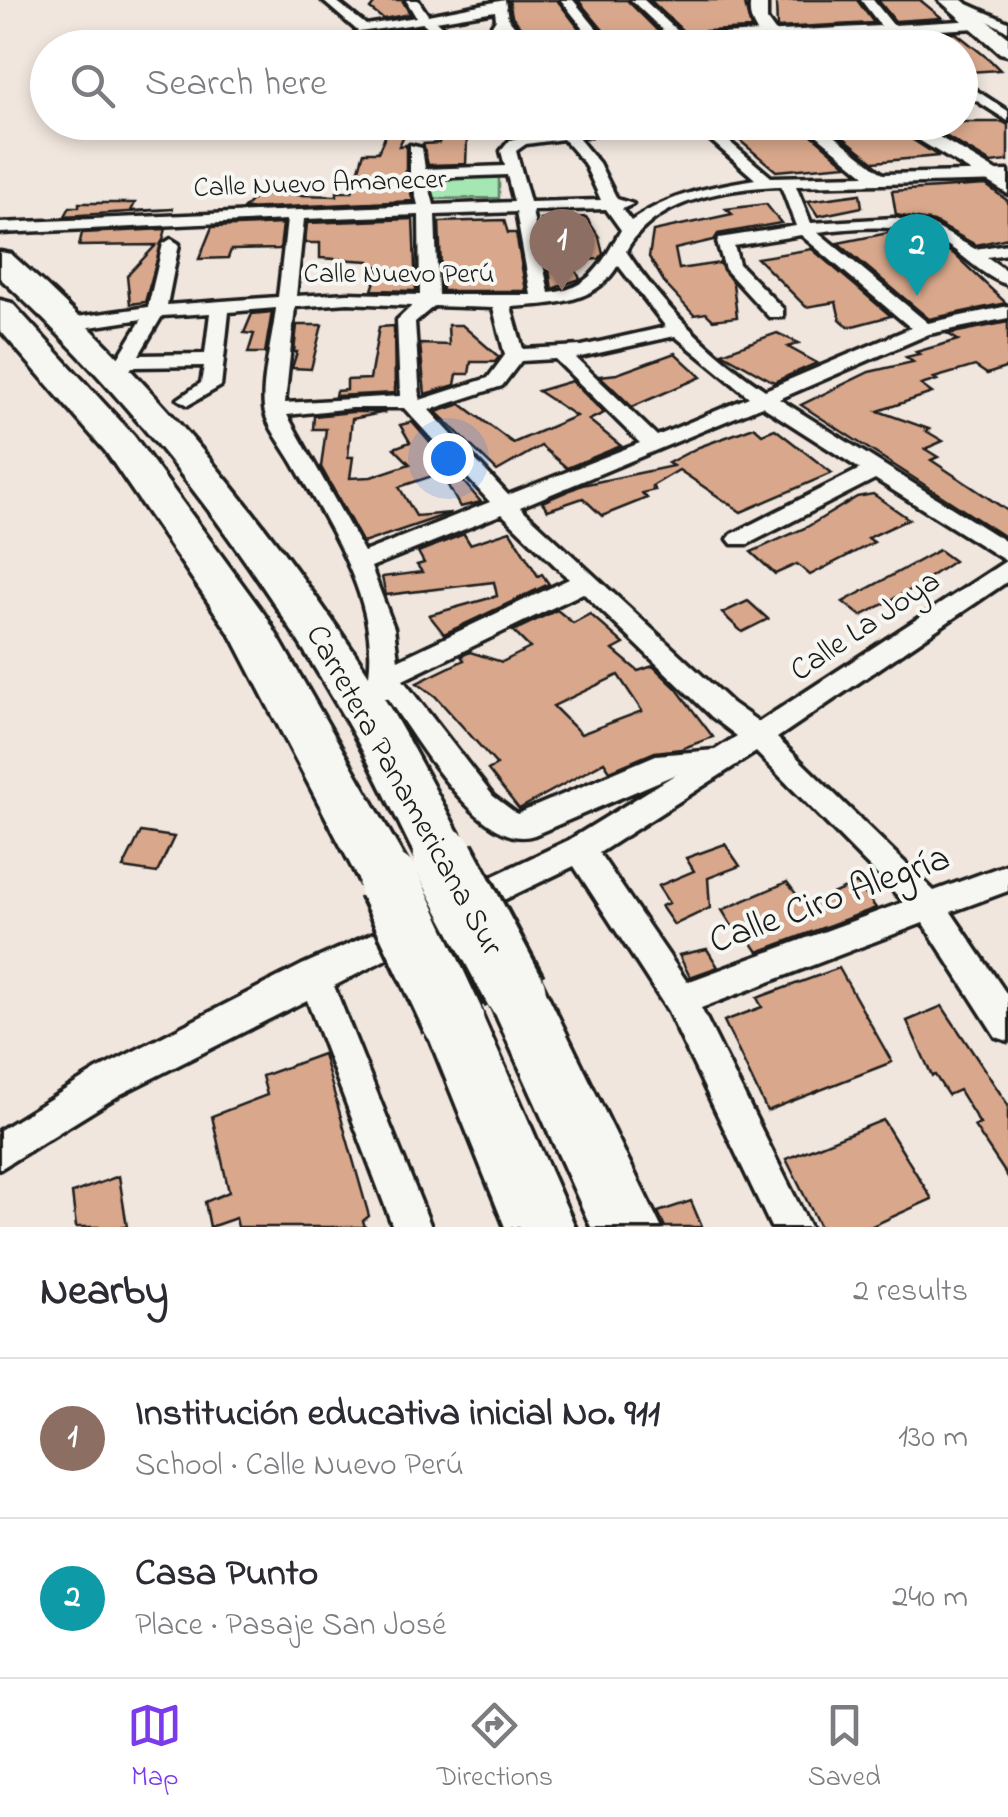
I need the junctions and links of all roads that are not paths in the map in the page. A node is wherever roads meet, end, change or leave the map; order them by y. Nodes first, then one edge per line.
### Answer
1 (328, 0) edge
2 (412, 0) edge
3 (567, 0) edge
4 (637, 0) edge
5 (759, 0) edge
6 (867, 0) edge
7 (949, 0) edge
8 (500, 9) edge
9 (426, 19) junction
10 (977, 24) junction
11 (1008, 27) edge
12 (889, 28) junction
13 (439, 30) edge
14 (515, 30) edge
15 (592, 30) edge
16 (664, 30) edge
17 (765, 30) edge
18 (871, 30) edge
19 (892, 30) edge
20 (1008, 48) edge
21 (978, 96) edge
22 (1008, 117) edge
23 (524, 140) edge
24 (573, 140) edge
25 (718, 140) edge
26 (831, 140) edge
27 (931, 140) edge
28 (415, 148) dead end
29 (512, 170) junction
30 (418, 174) junction
31 (1003, 180) edge
32 (767, 182) junction
33 (787, 182) junction
34 (884, 182) junction
35 (611, 204) junction
36 (524, 205) junction
37 (663, 206) junction
38 (427, 208) junction
39 (296, 214) junction
40 (0, 228) edge
41 (629, 230) junction
42 (806, 231) junction
43 (171, 244) dead end
44 (1008, 250) edge
45 (618, 252) junction
46 (969, 255) junction
47 (0, 261) edge
48 (1008, 280) edge
49 (541, 300) junction
50 (429, 301) junction
51 (286, 303) junction
52 (501, 303) junction
53 (220, 308) junction
54 (0, 310) edge
55 (156, 311) junction
56 (1008, 312) edge
57 (776, 313) dead end
58 (70, 324) junction
59 (924, 329) junction
60 (677, 330) junction
61 (558, 351) junction
62 (515, 355) junction
63 (214, 360) junction
64 (123, 368) junction
65 (762, 398) junction
66 (188, 400) dead end
67 (413, 405) junction
68 (274, 410) junction
69 (654, 445) junction
70 (876, 470) junction
71 (504, 504) junction
72 (740, 539) dead end
73 (1008, 554) edge
74 (357, 564) junction
75 (1008, 569) edge
76 (585, 582) junction
77 (377, 695) junction
78 (758, 737) junction
79 (721, 761) junction
80 (580, 849) junction
81 (1008, 877) edge
82 (930, 907) junction
83 (314, 976) junction
84 (680, 1000) junction
85 (1008, 1026) edge
86 (0, 1151) edge
87 (412, 1227) edge
88 (540, 1227) edge
89 (626, 1227) edge
90 (792, 1227) edge

1 - 9 street
2 - 9 street
3 - 15 street
4 - 16 street
5 - 17 street
6 - 12 street
7 - 10 highway
7 - 11 street
8 - 9 street
8 - 14 street
9 - 13 street
10 - 12 street
10 - 20 highway
12 - 18 street
12 - 19 street
21 - 22 street
23 - 29 street
24 - 35 street
25 - 32 street
26 - 34 street
27 - 31 street
28 - 30 street
29 - 30 street
29 - 36 street
30 - 38 street
31 - 34 street
32 - 33 street
32 - 37 street, Calle Nuevo Perú
33 - 34 street
33 - 42 street
35 - 36 street, Calle Nuevo Amanecer
35 - 37 street, Calle Nuevo Amanecer
35 - 41 street
36 - 38 street, Calle Nuevo Amanecer
36 - 49 street
37 - 41 street, Calle Nuevo Perú
38 - 39 street, Calle Nuevo Amanecer
38 - 50 street
39 - 40 street, Calle Nuevo Amanecer
39 - 51 street
41 - 45 street, Calle Nuevo Perú
42 - 46 street
42 - 57 street
42 - 59 street
43 - 55 street
44 - 46 street
45 - 49 street, Calle Nuevo Perú
45 - 60 street
46 - 48 street
47 - 58 highway, Carretera Panamericana Sur
49 - 52 street, Calle Nuevo Perú
50 - 51 street, Calle Nuevo Perú
50 - 52 street, Calle Nuevo Perú
50 - 67 street
51 - 53 street, Calle Nuevo Perú
51 - 68 street
52 - 62 street
53 - 55 street, Calle Nuevo Perú
53 - 63 street
54 - 88 highway, Carretera Panamericana Sur, bridge
55 - 58 street, Calle Nuevo Perú
55 - 64 street
56 - 59 street
58 - 64 highway, Carretera Panamericana Sur
59 - 65 street
60 - 61 street
60 - 65 street
61 - 62 street
61 - 69 street
62 - 67 street
63 - 64 street
63 - 66 street
64 - 77 highway, Carretera Panamericana Sur
65 - 69 street
65 - 70 street
67 - 68 street
67 - 71 street
68 - 74 street
69 - 71 street
70 - 72 street
70 - 73 street
71 - 74 street
71 - 76 street
74 - 77 street
75 - 78 street, Calle La Joya
76 - 77 street
76 - 78 street
77 - 79 street
77 - 89 highway, Carretera Panamericana Sur, bridge
78 - 79 street, Calle La Joya
78 - 82 street
79 - 80 street, Calle La Joya
80 - 83 street, Calle La Joya
80 - 84 street
81 - 82 street, Calle Ciro Alegría
82 - 84 street, Calle Ciro Alegría
82 - 85 street
83 - 86 street, Calle La Joya
83 - 87 street
84 - 90 street

